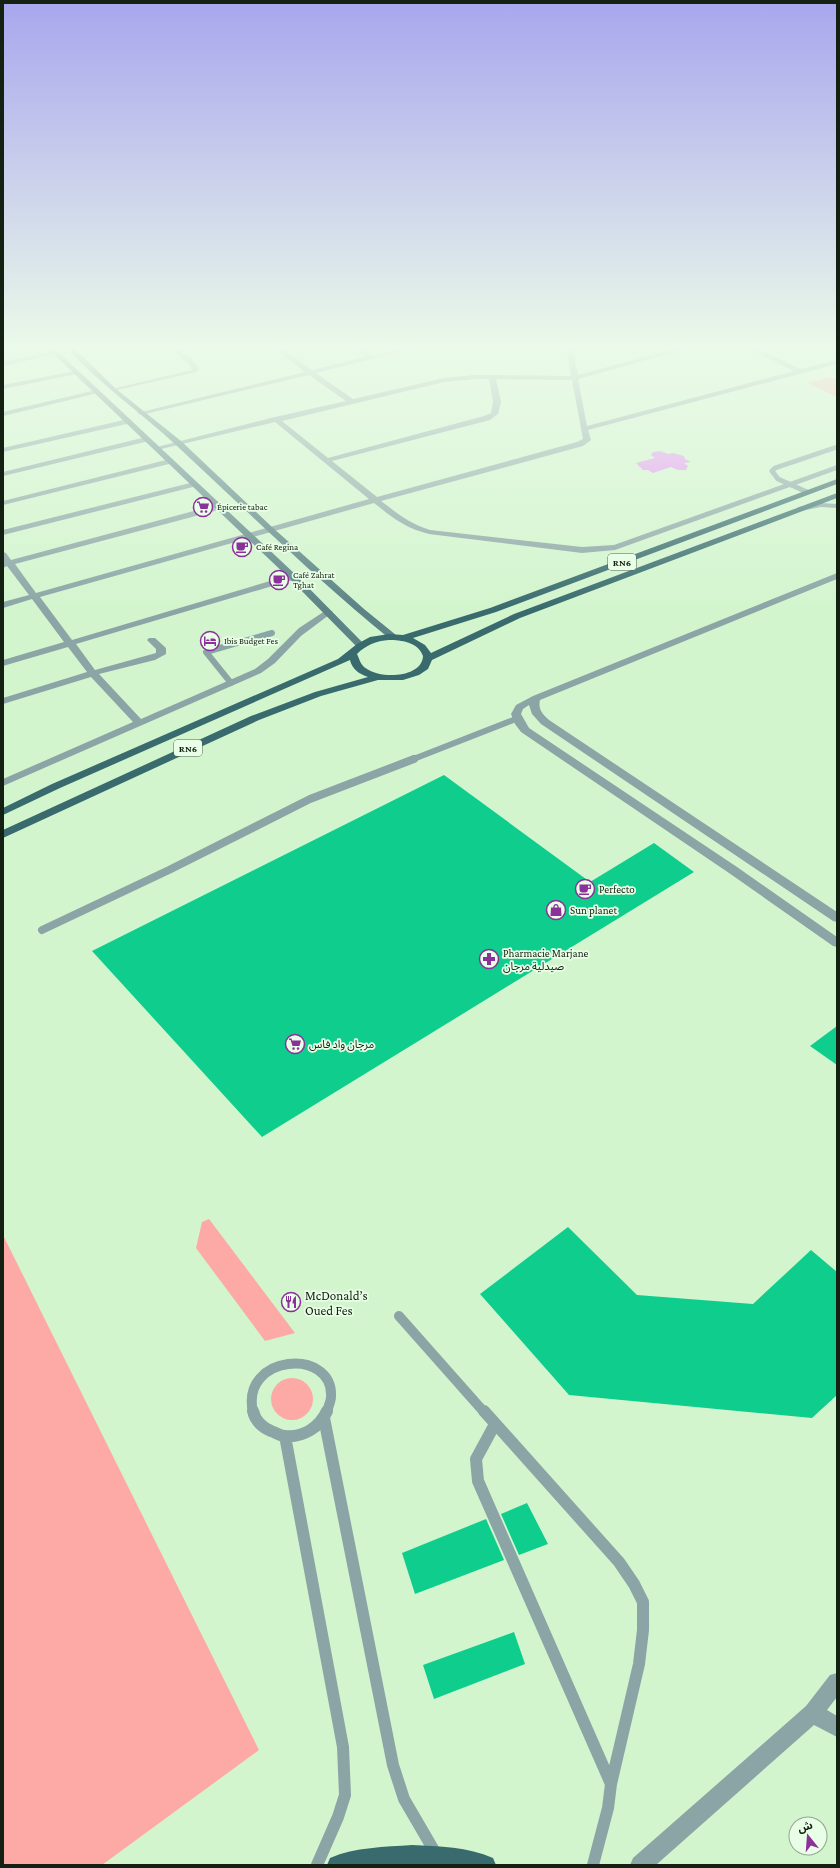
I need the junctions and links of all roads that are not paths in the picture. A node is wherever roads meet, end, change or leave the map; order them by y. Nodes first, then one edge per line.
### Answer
1 (66, 434) edge
2 (141, 434) edge
3 (167, 434) edge
4 (214, 434) edge
5 (295, 434) edge
6 (426, 434) edge
7 (586, 434) edge
8 (146, 439) junction
9 (178, 443) junction
10 (837, 447) edge
11 (157, 448) junction
12 (3, 450) edge
13 (328, 460) junction
14 (170, 461) junction
15 (837, 467) edge
16 (3, 474) edge
17 (837, 481) edge
18 (194, 484) junction
19 (790, 484) junction
20 (807, 492) junction
21 (837, 494) edge
22 (375, 500) junction
23 (3, 503) edge
24 (837, 506) edge
25 (219, 507) junction
26 (799, 509) junction
27 (269, 529) junction
28 (3, 533) edge
29 (248, 535) junction
30 (3, 554) edge
31 (6, 564) edge
32 (837, 576) edge
33 (293, 577) junction
34 (34, 596) junction
35 (3, 605) edge
36 (328, 612) junction
37 (272, 633) dead end
38 (393, 637) junction
39 (404, 638) junction
40 (152, 640) dead end
41 (70, 642) junction
42 (360, 645) junction
43 (353, 655) junction
44 (428, 658) junction
45 (3, 663) edge
46 (93, 673) junction
47 (378, 677) junction
48 (231, 683) junction
49 (536, 698) junction
50 (3, 701) edge
51 (516, 719) junction
52 (140, 724) junction
53 (3, 783) edge
54 (3, 812) edge
55 (3, 834) edge
56 (837, 918) edge
57 (42, 930) dead end
58 (837, 943) edge
59 (399, 1316) dead end
60 (324, 1418) junction
61 (495, 1424) junction
62 (285, 1436) junction
63 (837, 1682) edge
64 (813, 1713) junction
65 (837, 1727) edge
66 (611, 1784) junction
67 (438, 1856) junction
68 (317, 1865) edge
69 (337, 1865) edge
70 (486, 1865) edge
71 (593, 1865) edge
72 (640, 1865) edge

1 - 12 street
2 - 8 street
3 - 9 street
4 - 9 street
5 - 13 street
6 - 13 street
7 - 22 street
8 - 11 street
8 - 16 street
9 - 11 street
9 - 27 street
10 - 19 lane
11 - 14 street
13 - 22 street
14 - 18 street
14 - 23 street
15 - 19 street
17 - 20 main road, RN6
18 - 25 street
18 - 28 street
19 - 20 lane
19 - 22 street
20 - 39 main road, RN6
21 - 26 main road, RN6
22 - 27 street
24 - 26 street
25 - 29 street
25 - 31 street
26 - 44 main road, RN6
27 - 29 street
27 - 38 street
29 - 33 street
29 - 34 street
30 - 31 street
31 - 34 street
32 - 49 street
33 - 36 street
33 - 41 street
34 - 35 street
34 - 41 street
36 - 42 street
36 - 48 street
37 - 48 lane
38 - 39 main road, RN6
38 - 42 main road, RN6
39 - 44 main road, RN6
40 - 46 street
41 - 45 street
41 - 46 street
42 - 43 main road
43 - 47 main road, RN6
43 - 54 main road, RN6
44 - 47 main road, RN6
46 - 50 street
46 - 52 street
47 - 55 main road, RN6
48 - 52 street
49 - 51 street
49 - 56 street
51 - 57 lane
51 - 58 street
52 - 53 street
59 - 61 lane
60 - 62 lane
60 - 62 lane
60 - 67 lane
61 - 66 lane
61 - 66 lane
62 - 68 lane
63 - 64 street
64 - 65 street
64 - 72 street
66 - 71 lane
67 - 69 main road
67 - 70 main road

